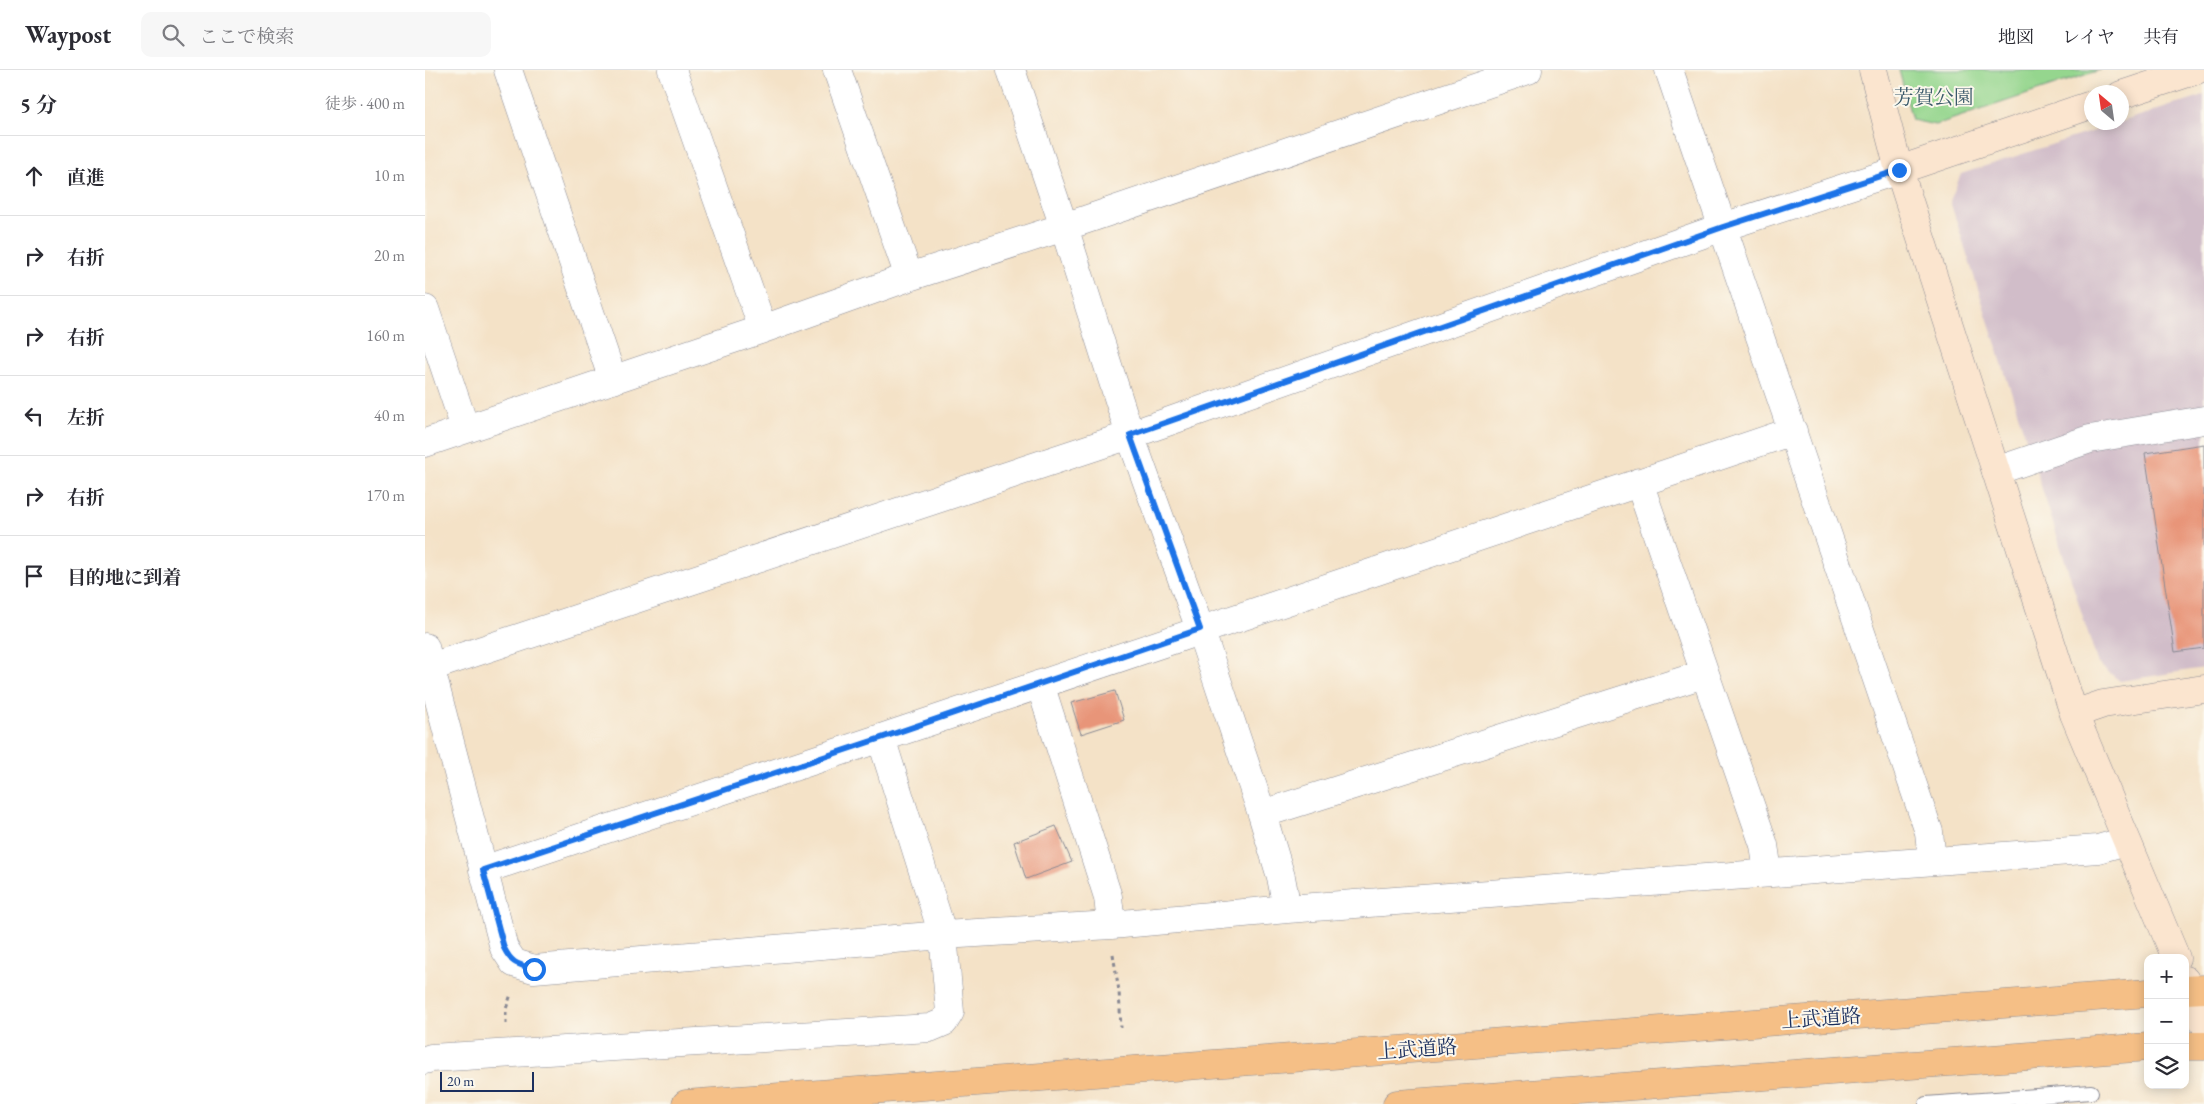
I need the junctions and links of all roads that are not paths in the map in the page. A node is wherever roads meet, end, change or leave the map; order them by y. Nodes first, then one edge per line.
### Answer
1 (507, 70) edge
2 (672, 70) edge
3 (837, 70) edge
4 (1011, 70) edge
5 (1528, 70) edge
6 (1669, 70) edge
7 (1873, 70) edge
8 (2197, 70) edge
9 (2129, 92) edge
10 (2084, 107) edge
11 (1899, 170) junction
12 (1064, 227) junction
13 (1723, 227) junction
14 (909, 277) junction
15 (425, 309) edge
16 (763, 329) junction
17 (613, 380) junction
18 (2204, 420) edge
19 (465, 428) junction
20 (1793, 431) junction
21 (1130, 435) junction
22 (425, 443) edge
23 (1996, 471) junction
24 (1639, 482) junction
25 (1200, 629) junction
26 (428, 657) edge
27 (1704, 674) junction
28 (1040, 684) junction
29 (2204, 689) edge
30 (2074, 714) junction
31 (881, 738) junction
32 (1262, 814) junction
33 (2126, 841) junction
34 (1932, 860) junction
35 (483, 870) junction
36 (1768, 872) junction
37 (1287, 909) junction
38 (943, 935) junction
39 (1112, 938) junction
40 (2173, 954) edge
41 (2191, 988) edge
42 (2144, 993) edge
43 (2204, 1023) edge
44 (2189, 1046) edge
45 (2204, 1046) edge
46 (2144, 1047) edge
47 (425, 1060) edge
48 (2091, 1092) dead end
49 (686, 1104) edge
50 (1397, 1104) edge
51 (1926, 1104) edge

1 - 17 street
2 - 16 street
3 - 14 street
4 - 12 street
5 - 12 street
6 - 13 street
7 - 11 street
8 - 9 street
10 - 11 street
11 - 13 street
11 - 23 street
12 - 14 street
12 - 21 street
13 - 20 street
13 - 21 street
14 - 16 street
15 - 19 street
16 - 17 street
17 - 19 street
18 - 23 street
19 - 22 street
20 - 24 street
20 - 34 street
21 - 25 street
21 - 26 street
23 - 30 street
24 - 25 street
24 - 27 street
25 - 28 street
25 - 32 street
26 - 35 street
27 - 32 street
27 - 36 street
28 - 31 street
28 - 39 street
29 - 30 street
30 - 33 street
31 - 35 street
31 - 38 street
32 - 37 street
33 - 34 street
33 - 40 street
34 - 36 street
35 - 38 street
36 - 37 street
37 - 39 street
38 - 39 street
38 - 47 street
41 - 43 street
42 - 49 highway, 上武道路
44 - 45 highway
46 - 50 highway
48 - 51 lane

